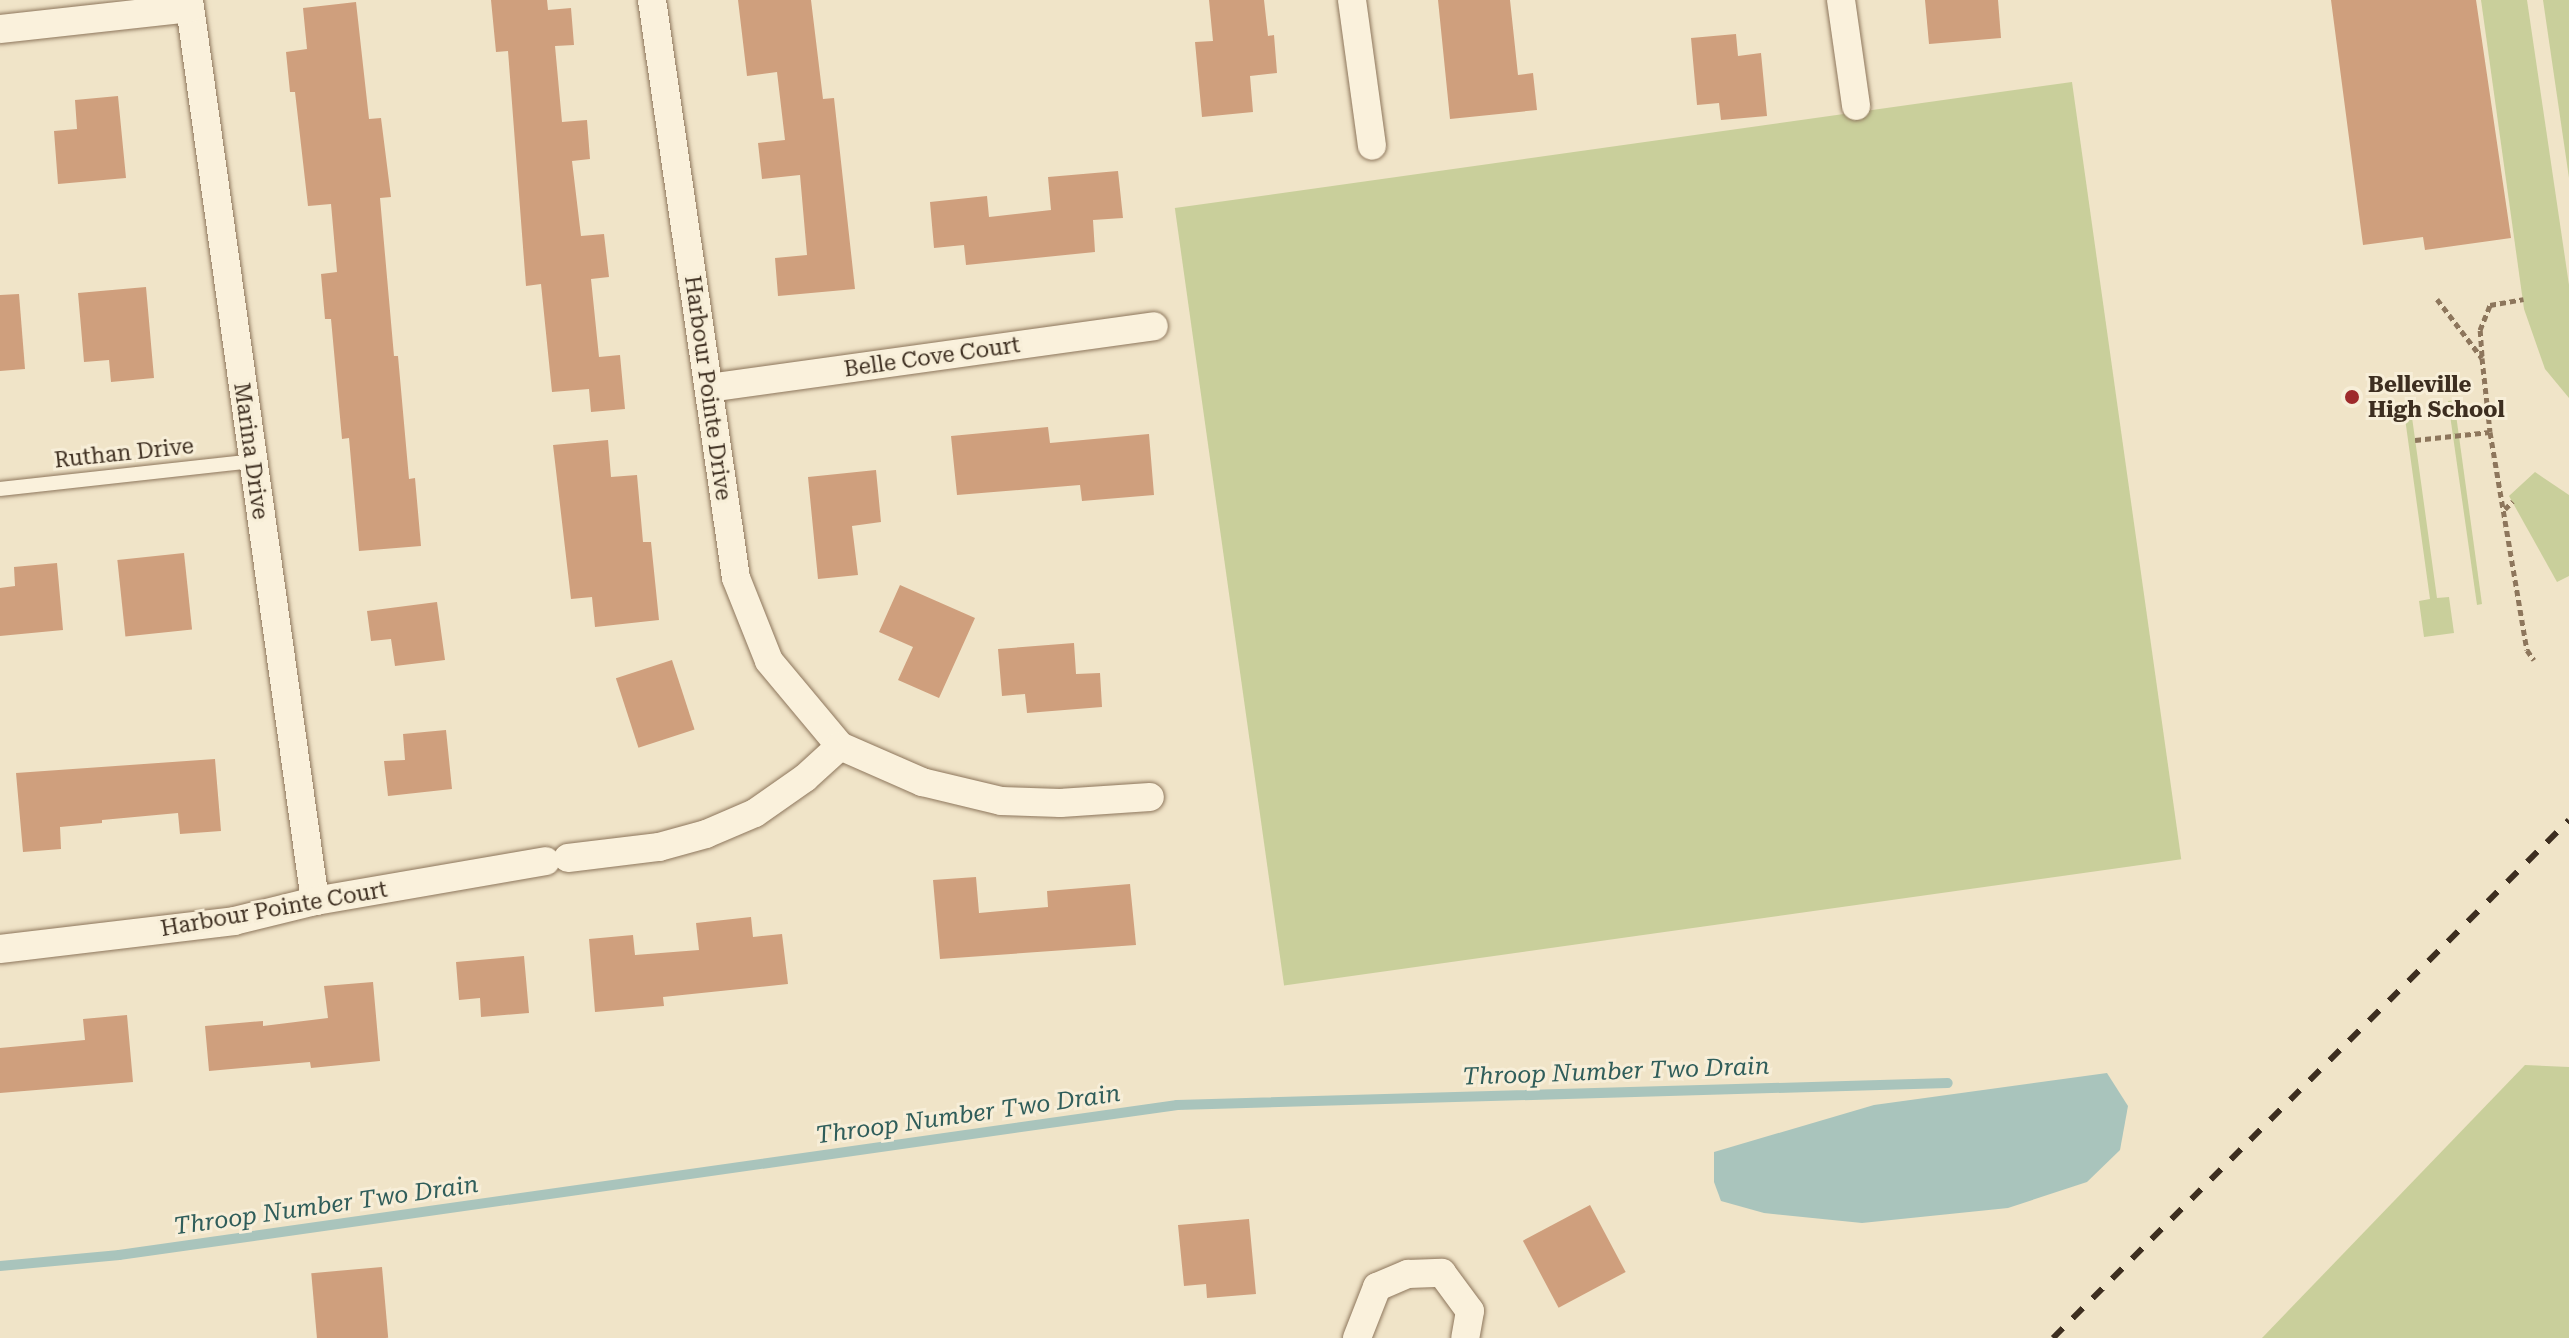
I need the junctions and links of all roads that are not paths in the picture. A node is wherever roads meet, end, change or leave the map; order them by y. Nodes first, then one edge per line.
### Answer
1 (652, 0) edge
2 (1352, 0) edge
3 (1841, 0) edge
4 (190, 4) edge
5 (0, 29) edge
6 (1856, 106) dead end
7 (1372, 146) dead end
8 (1154, 326) dead end
9 (709, 388) junction
10 (252, 461) junction
11 (0, 489) edge
12 (840, 746) junction
13 (1150, 797) dead end
14 (315, 901) junction
15 (0, 949) edge
16 (1357, 1338) edge
17 (1465, 1338) edge

1 - 9 street, Harbour Pointe Drive
2 - 7 street
3 - 6 street
4 - 5 street
4 - 10 street, Marina Drive
8 - 9 street, Belle Cove Court
9 - 12 street, Harbour Pointe Drive
10 - 11 lane, Ruthan Drive
10 - 14 street, Marina Drive
12 - 13 street
12 - 14 street, Harbour Pointe Court
14 - 15 street, Harbour Pointe Court
16 - 17 street

